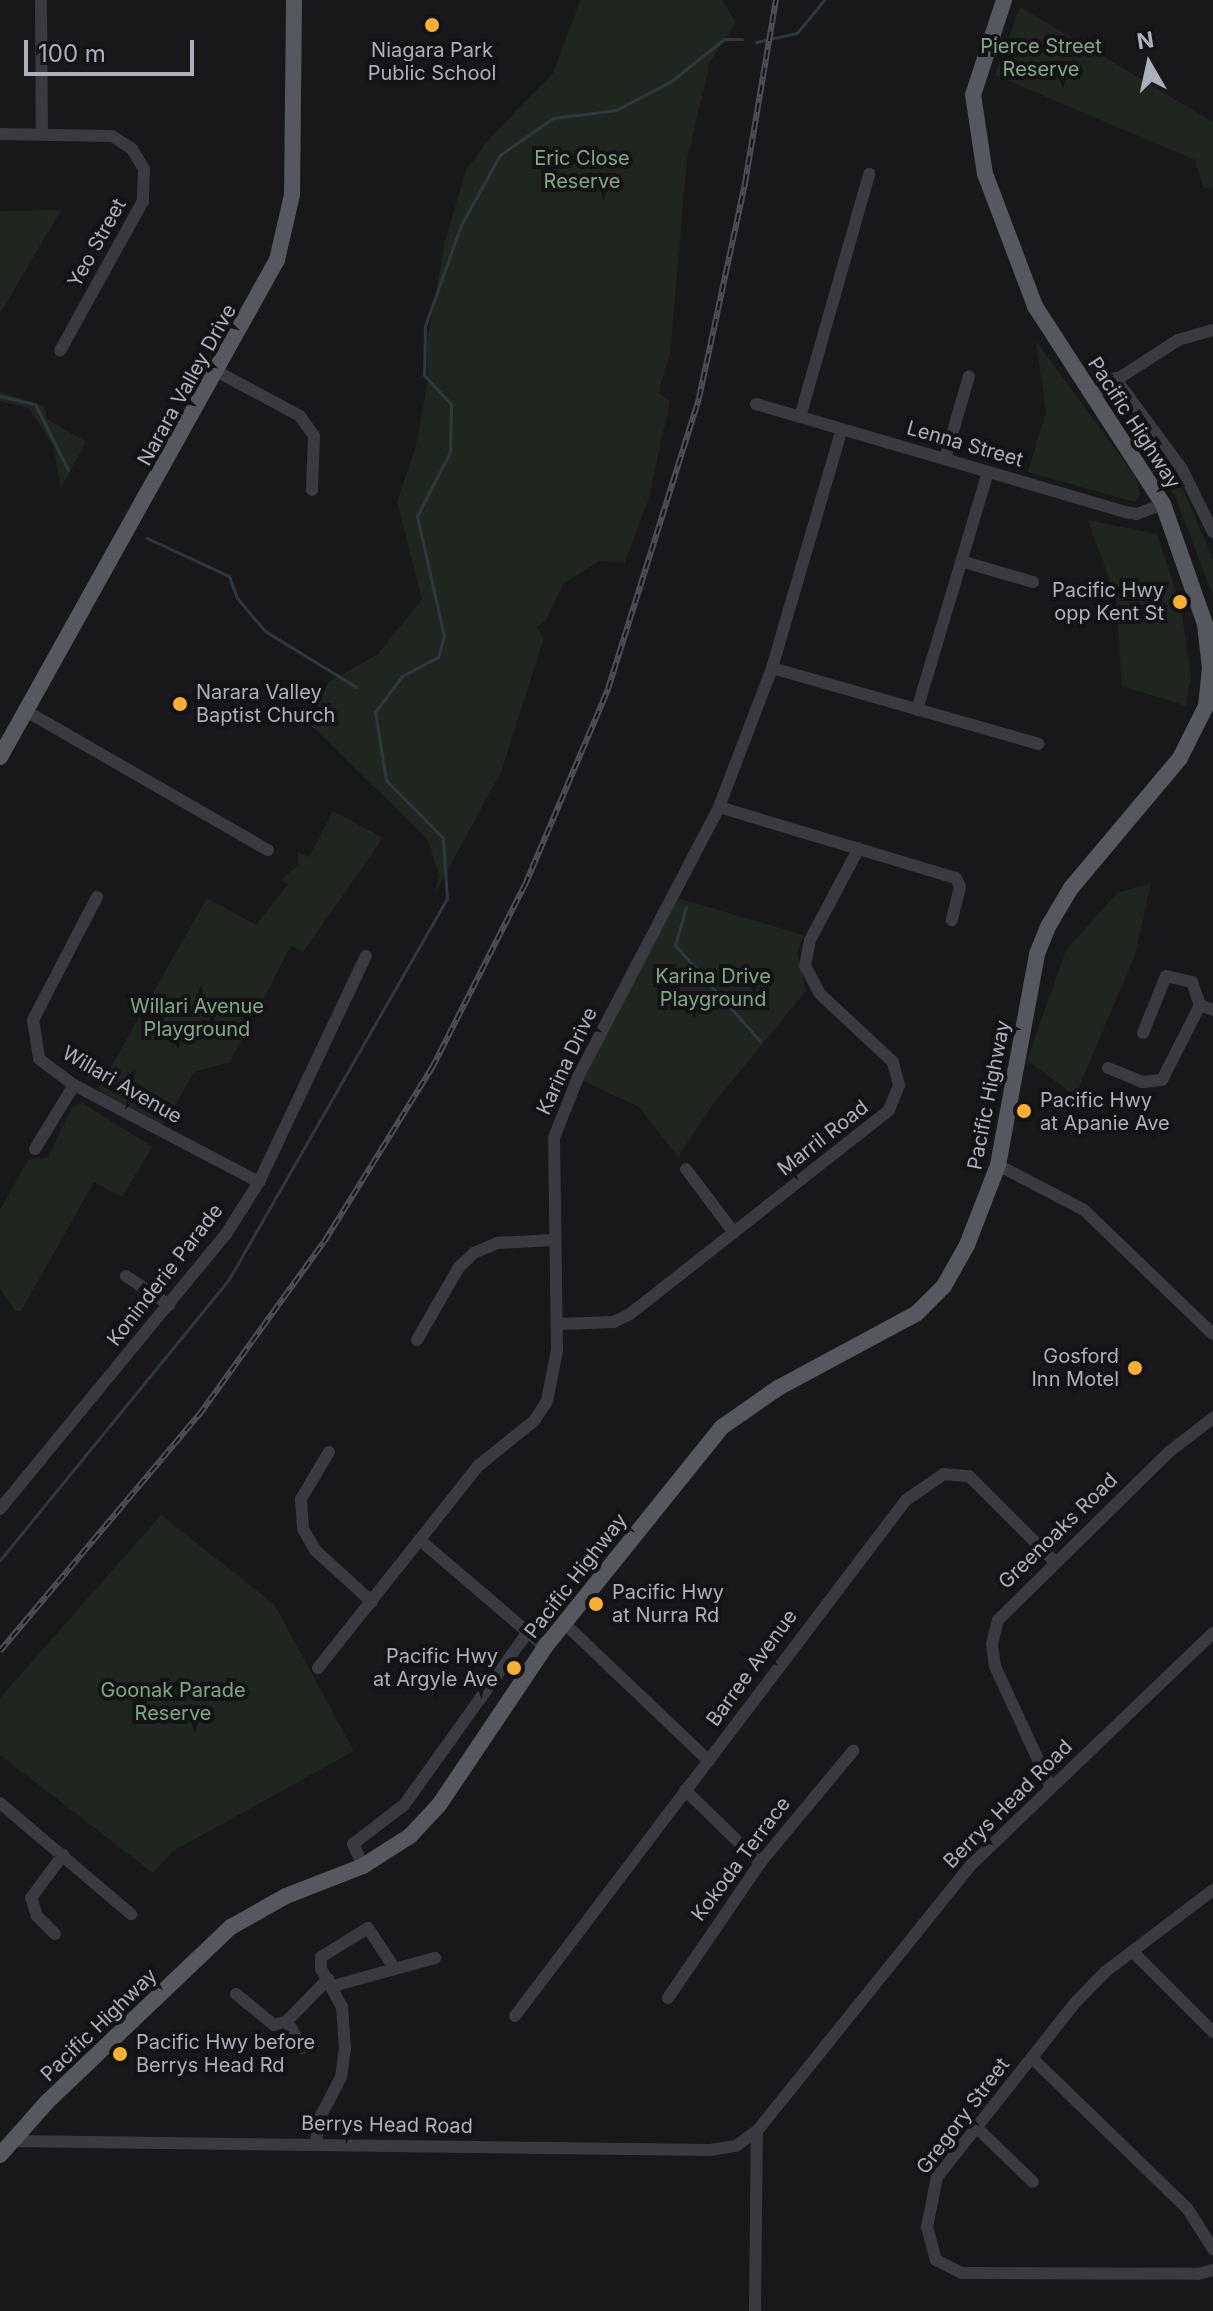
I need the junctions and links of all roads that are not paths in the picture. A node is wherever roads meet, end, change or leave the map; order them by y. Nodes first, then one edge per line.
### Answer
1 (41, 0) edge
2 (294, 0) edge
3 (1004, 0) edge
4 (42, 133) junction
5 (0, 134) edge
6 (869, 174) dead end
7 (1213, 330) edge
8 (60, 351) dead end
9 (218, 372) junction
10 (969, 376) dead end
11 (1115, 378) junction
12 (1093, 395) junction
13 (756, 404) dead end
14 (800, 417) junction
15 (842, 429) junction
16 (945, 459) junction
17 (988, 472) junction
18 (312, 490) dead end
19 (1163, 504) junction
20 (1213, 532) edge
21 (961, 561) junction
22 (1033, 582) dead end
23 (1209, 624) edge
24 (772, 668) junction
25 (917, 710) junction
26 (26, 711) junction
27 (1038, 744) dead end
28 (0, 757) edge
29 (719, 807) junction
30 (859, 848) junction
31 (268, 850) dead end
32 (97, 897) dead end
33 (952, 920) dead end
34 (366, 956) dead end
35 (1200, 1005) junction
36 (1213, 1010) edge
37 (1143, 1033) dead end
38 (1108, 1068) dead end
39 (74, 1085) junction
40 (35, 1149) dead end
41 (998, 1165) junction
42 (686, 1169) dead end
43 (259, 1182) junction
44 (734, 1233) junction
45 (554, 1240) junction
46 (126, 1276) dead end
47 (169, 1305) junction
48 (557, 1324) junction
49 (1213, 1334) edge
50 (417, 1340) dead end
51 (1213, 1418) edge
52 (329, 1452) dead end
53 (0, 1509) edge
54 (421, 1541) junction
55 (1055, 1562) junction
56 (372, 1602) junction
57 (564, 1623) junction
58 (527, 1633) junction
59 (1213, 1633) edge
60 (545, 1647) junction
61 (318, 1668) dead end
62 (853, 1751) dead end
63 (709, 1761) junction
64 (1051, 1788) junction
65 (685, 1790) junction
66 (2, 1808) edge
67 (63, 1855) junction
68 (760, 1863) junction
69 (363, 1866) junction
70 (1213, 1890) edge
71 (131, 1914) dead end
72 (55, 1934) dead end
73 (1133, 1952) junction
74 (435, 1958) dead end
75 (393, 1966) junction
76 (330, 1983) junction
77 (236, 1994) dead end
78 (668, 1998) dead end
79 (515, 2016) dead end
80 (287, 2021) junction
81 (1213, 2032) edge
82 (302, 2048) dead end
83 (1032, 2058) junction
84 (976, 2127) junction
85 (757, 2131) junction
86 (11, 2141) junction
87 (316, 2144) junction
88 (0, 2155) edge
89 (1033, 2182) dead end
90 (1213, 2249) edge
91 (1213, 2270) edge
92 (755, 2310) edge

1 - 4 street
2 - 9 main road, Narara Valley Drive
3 - 12 main road, Pacific Highway
4 - 5 street, Yeo Street
4 - 8 street, Yeo Street
6 - 14 street
7 - 11 street
9 - 18 street
9 - 26 main road, Narara Valley Drive
10 - 16 street
11 - 12 street
11 - 20 street, Pacific Highway
12 - 19 main road, Pacific Highway
13 - 14 street, Lenna Street
14 - 15 street, Lenna Street
15 - 16 street, Lenna Street
15 - 24 street, Karina Drive
16 - 17 street, Lenna Street
17 - 19 street, Lenna Street
17 - 21 street
19 - 23 main road, Pacific Highway
21 - 22 street
21 - 25 street
23 - 41 main road, Pacific Highway
24 - 25 street
24 - 29 street, Karina Drive
25 - 27 street
26 - 28 main road, Narara Valley Drive
26 - 31 street
29 - 30 street
29 - 45 street, Karina Drive
30 - 33 street
30 - 44 street, Marril Road
32 - 39 street, Willari Avenue
34 - 43 street, Koninderie Parade
35 - 36 street
35 - 37 street
35 - 38 street
39 - 40 street
39 - 43 street, Willari Avenue
41 - 49 street
41 - 57 main road, Pacific Highway
42 - 44 street
43 - 47 street, Koninderie Parade
44 - 48 street, Marril Road
45 - 48 street, Karina Drive
45 - 50 street
46 - 47 street
47 - 53 street, Koninderie Parade
48 - 54 street, Karina Drive
51 - 55 street, Greenoaks Road
52 - 56 street
54 - 56 street, Karina Drive
54 - 58 street
55 - 63 street, Barree Avenue
55 - 64 street, Greenoaks Road
56 - 61 street, Karina Drive
57 - 60 main road, Pacific Highway
57 - 63 street
58 - 60 street
58 - 69 street
59 - 64 street, Berrys Head Road
60 - 69 main road, Pacific Highway
62 - 68 street, Kokoda Terrace
63 - 65 street, Barree Avenue
64 - 85 street, Berrys Head Road
65 - 68 street
65 - 79 street, Barree Avenue
66 - 67 street
67 - 71 street
67 - 72 street
68 - 78 street, Kokoda Terrace
69 - 86 main road, Pacific Highway
70 - 73 street, Gregory Street
73 - 81 street
73 - 83 street, Gregory Street
74 - 75 street
75 - 76 street
75 - 76 street
76 - 80 street
76 - 87 street
77 - 80 street
80 - 82 street
83 - 84 street, Gregory Street
83 - 90 street
84 - 89 street
84 - 91 street, Gregory Street
85 - 87 street, Berrys Head Road
85 - 92 street
86 - 87 street, Berrys Head Road
86 - 88 main road, Pacific Highway

